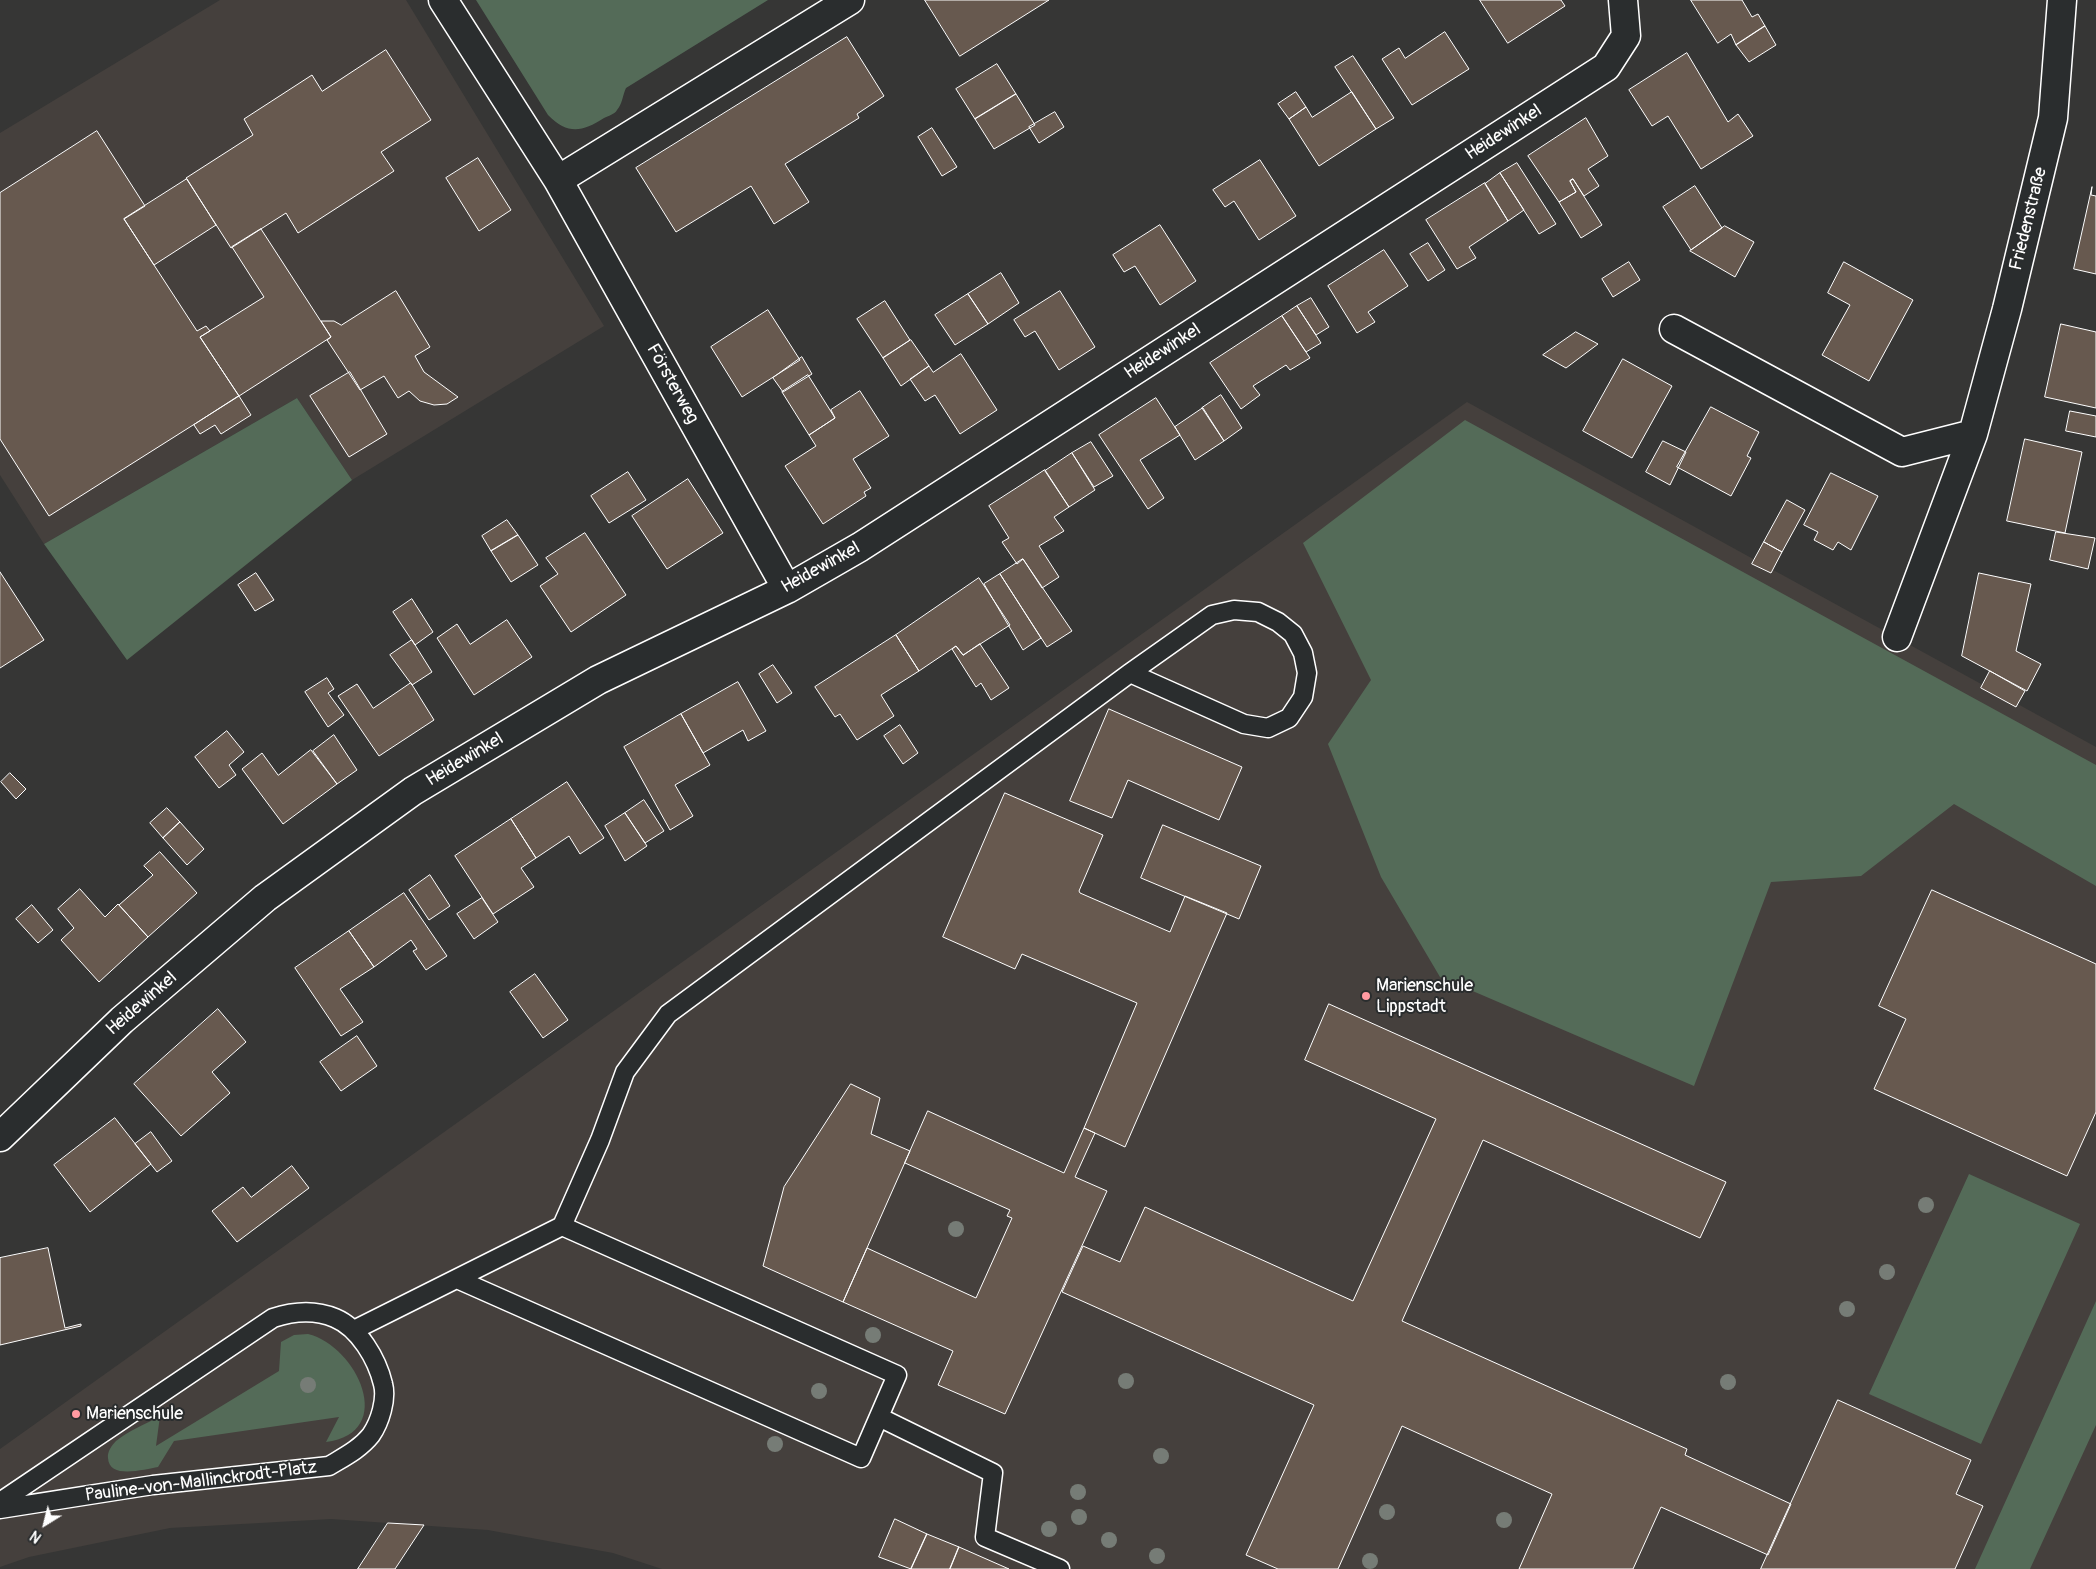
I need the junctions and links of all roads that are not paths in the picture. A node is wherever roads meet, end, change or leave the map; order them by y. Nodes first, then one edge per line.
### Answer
1 (443, 0) edge
2 (850, 0) edge
3 (1623, 0) edge
4 (2062, 0) edge
5 (558, 180) junction
6 (1674, 329) dead end
7 (1973, 434) junction
8 (787, 588) junction
9 (1897, 637) dead end
10 (1130, 673) junction
11 (0, 1137) edge
12 (562, 1226) junction
13 (457, 1279) junction
14 (354, 1330) junction
15 (878, 1417) junction
16 (0, 1502) edge
17 (0, 1509) edge
18 (1060, 1569) edge

1 - 5 street, Försterweg
2 - 5 street
3 - 8 street, Heidewinkel
4 - 7 street, Friedenstraße
5 - 8 street, Försterweg
6 - 7 street
7 - 9 street, Friedenstraße
8 - 11 street, Heidewinkel
10 - 10 lane
10 - 12 lane
12 - 13 lane
12 - 15 lane
13 - 14 lane
13 - 15 lane
14 - 16 lane, Pauline-von-Mallinckrodt-Platz
14 - 17 lane, Pauline-von-Mallinckrodt-Platz
15 - 18 lane

